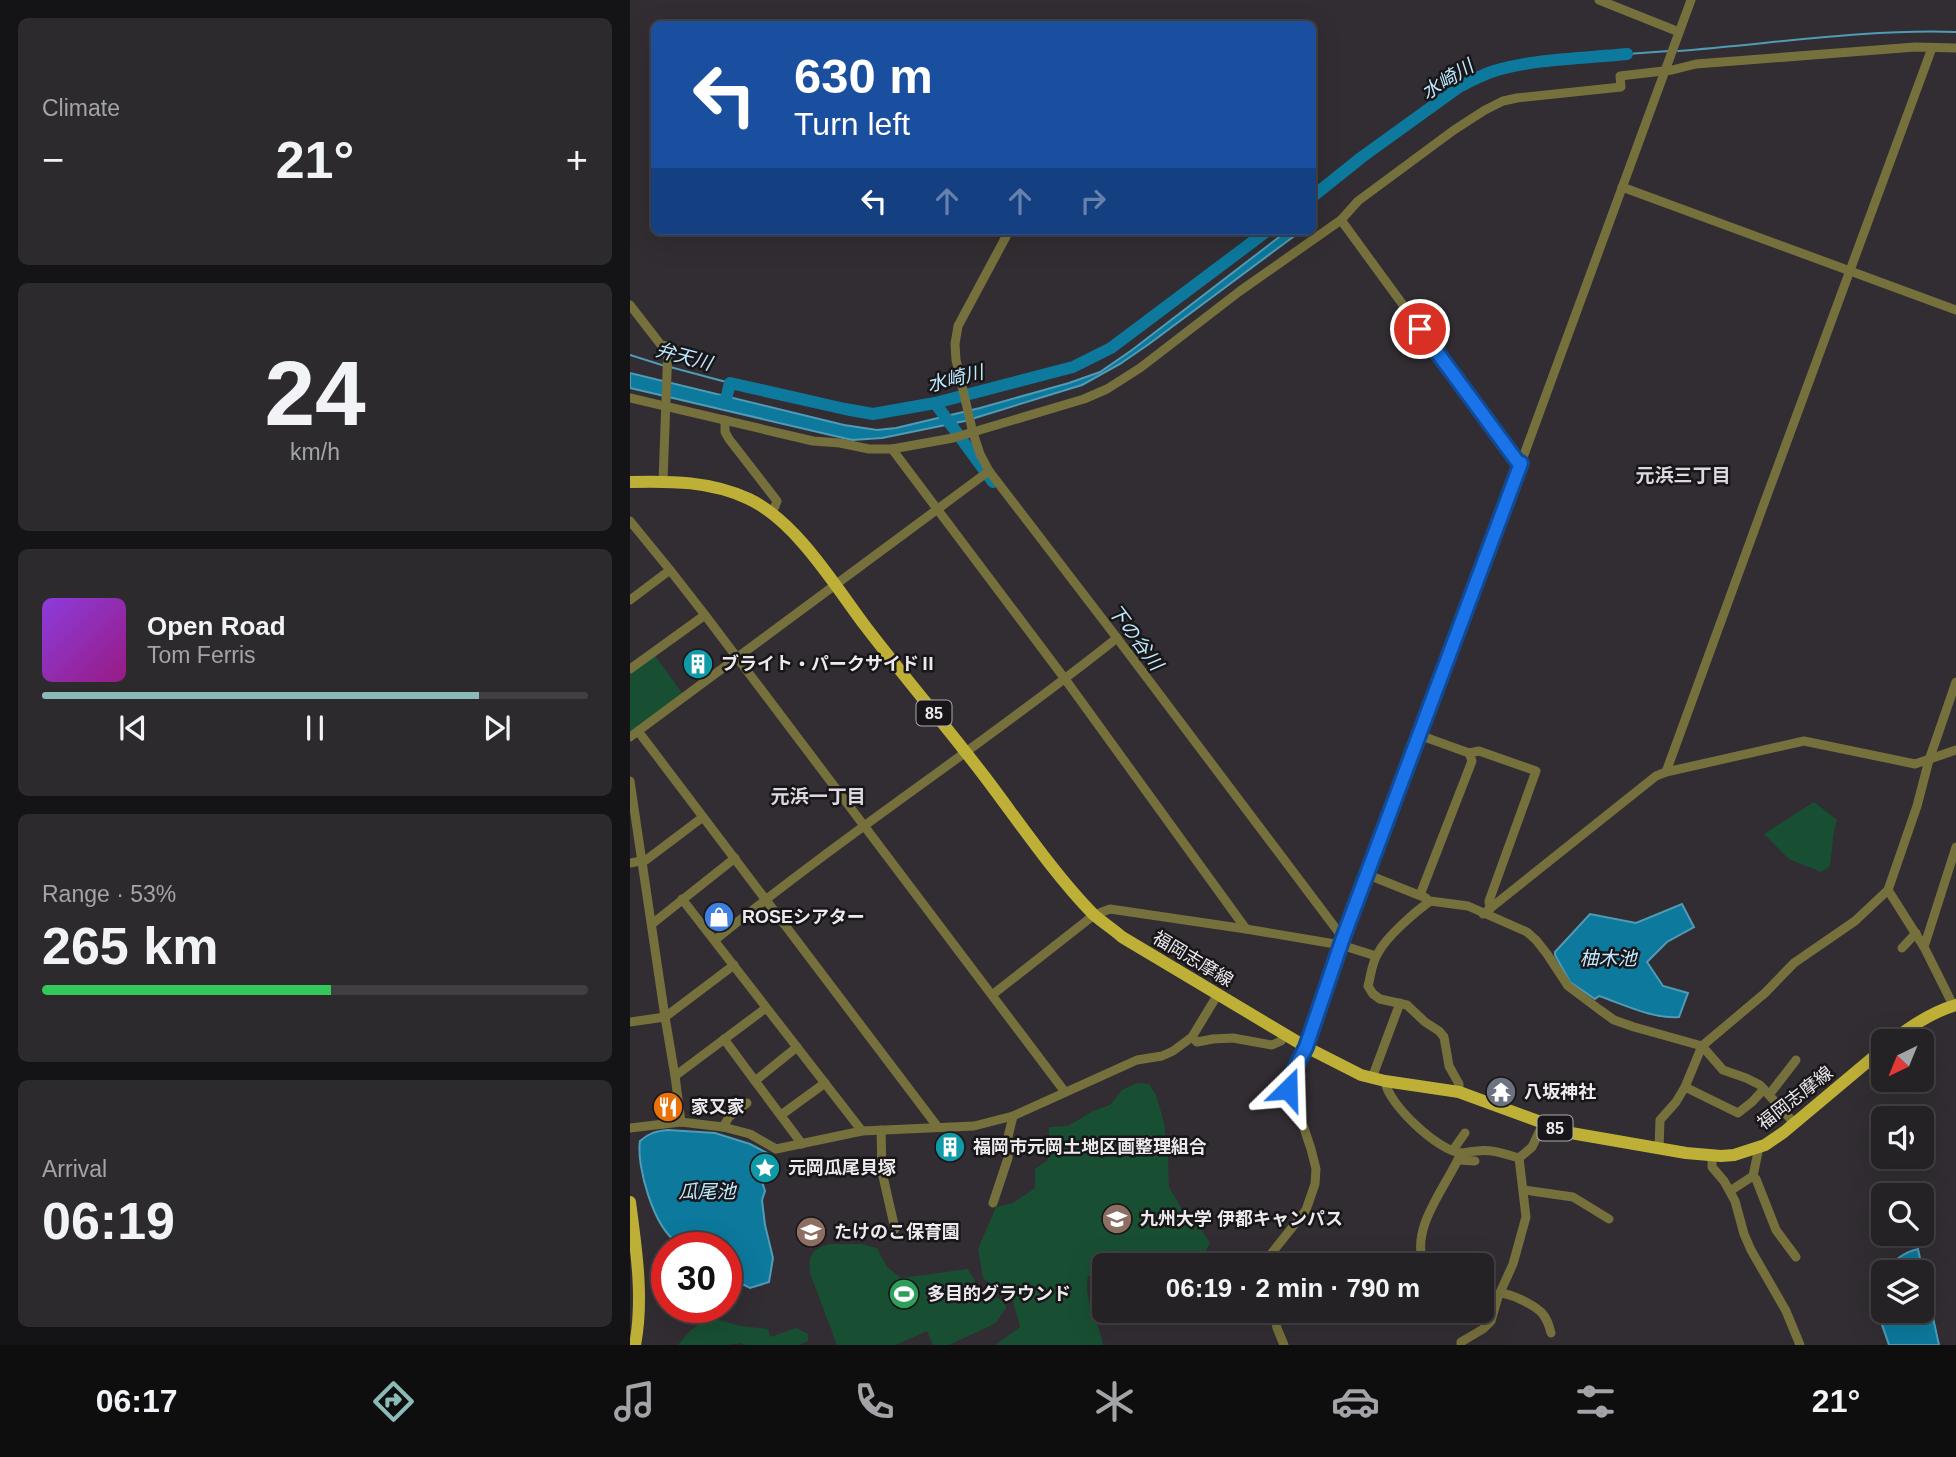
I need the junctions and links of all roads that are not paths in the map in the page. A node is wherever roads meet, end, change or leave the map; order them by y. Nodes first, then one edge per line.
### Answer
1 (1599, 0) edge
2 (1691, 0) edge
3 (1679, 32) junction
4 (1932, 48) junction
5 (1956, 48) edge
6 (1666, 70) junction
7 (1622, 187) junction
8 (1340, 219) junction
9 (1007, 235) edge
10 (1851, 271) junction
11 (630, 305) edge
12 (1956, 310) edge
13 (630, 398) edge
14 (667, 407) junction
15 (725, 421) junction
16 (965, 433) junction
17 (892, 449) junction
18 (1521, 463) junction
19 (987, 473) junction
20 (663, 481) junction
21 (630, 482) edge
22 (937, 508) junction
23 (772, 514) junction
24 (630, 521) edge
25 (670, 570) junction
26 (834, 585) junction
27 (630, 600) edge
28 (705, 615) junction
29 (1114, 640) junction
30 (737, 657) junction
31 (630, 669) edge
32 (1065, 679) junction
33 (1956, 682) edge
34 (634, 734) edge
35 (1419, 735) junction
36 (1956, 750) edge
37 (965, 751) junction
38 (1469, 752) junction
39 (1928, 760) junction
40 (1666, 772) junction
41 (630, 781) edge
42 (704, 817) junction
43 (865, 827) junction
44 (1956, 848) edge
45 (735, 858) junction
46 (642, 861) junction
47 (630, 863) edge
48 (1366, 874) junction
49 (1888, 890) junction
50 (1420, 895) junction
51 (766, 898) junction
52 (682, 899) junction
53 (1430, 901) junction
54 (1487, 911) junction
55 (1094, 915) junction
56 (652, 924) junction
57 (1246, 929) junction
58 (1916, 933) junction
59 (715, 940) junction
60 (1342, 941) junction
61 (1924, 947) junction
62 (1902, 948) dead end
63 (1376, 956) junction
64 (734, 965) junction
65 (1218, 994) junction
66 (992, 995) junction
67 (1400, 1003) junction
68 (1955, 1005) edge
69 (766, 1008) junction
70 (665, 1017) junction
71 (630, 1023) edge
72 (1908, 1029) edge
73 (1285, 1035) junction
74 (1192, 1037) junction
75 (724, 1039) junction
76 (1702, 1046) junction
77 (797, 1047) junction
78 (1306, 1047) junction
79 (1871, 1059) edge
80 (1796, 1060) dead end
81 (675, 1076) junction
82 (1379, 1080) junction
83 (755, 1081) junction
84 (825, 1083) junction
85 (1685, 1087) junction
86 (1065, 1092) junction
87 (1459, 1092) junction
88 (1767, 1092) junction
89 (747, 1102) dead end
90 (780, 1115) junction
91 (1013, 1116) junction
92 (681, 1122) junction
93 (1794, 1123) junction
94 (1543, 1124) junction
95 (937, 1126) junction
96 (723, 1127) junction
97 (630, 1128) edge
98 (881, 1130) junction
99 (862, 1131) junction
100 (1465, 1133) dead end
101 (802, 1144) junction
102 (1759, 1147) junction
103 (1659, 1149) junction
104 (1457, 1154) junction
105 (1712, 1157) junction
106 (1519, 1158) junction
107 (1475, 1161) dead end
108 (1753, 1177) junction
109 (1524, 1190) junction
110 (1730, 1191) junction
111 (630, 1202) edge
112 (993, 1203) dead end
113 (1609, 1220) dead end
114 (895, 1230) dead end
115 (1271, 1253) edge
116 (1419, 1253) edge
117 (1796, 1257) dead end
118 (1499, 1295) junction
119 (1494, 1296) edge
120 (1276, 1323) edge
121 (1551, 1333) dead end
122 (635, 1345) edge
123 (1283, 1345) edge
124 (1461, 1345) edge
125 (1800, 1345) edge

1 - 3 street
2 - 3 street
3 - 6 street
4 - 5 street
4 - 6 street
4 - 10 street
6 - 7 street
6 - 8 street
7 - 10 street
7 - 18 street
8 - 16 street
8 - 18 street
9 - 16 street
10 - 12 street
10 - 40 street
11 - 14 street
13 - 14 street
14 - 15 street
14 - 20 street
15 - 17 street
15 - 23 street
16 - 17 street
16 - 19 street
17 - 22 street
18 - 35 street
19 - 22 street
19 - 29 street
20 - 21 main road, 福岡志摩線 / 85
20 - 23 main road, 福岡志摩線 / 85
22 - 26 street
22 - 32 street
23 - 26 main road, 福岡志摩線 / 85
24 - 25 street
25 - 27 street
25 - 28 street
26 - 30 street
26 - 37 main road, 福岡志摩線 / 85
28 - 30 street
28 - 31 street
29 - 32 street
29 - 60 street
30 - 34 street
30 - 43 street
32 - 37 street
32 - 57 street
33 - 39 street
34 - 42 street
35 - 38 street
35 - 48 street
36 - 39 street
37 - 43 street
37 - 55 main road, 福岡志摩線 / 85
38 - 50 street
38 - 54 street
39 - 40 street
39 - 49 street
40 - 54 street
41 - 46 street
42 - 45 street
42 - 46 street
43 - 51 street
43 - 66 street
44 - 61 street
45 - 51 street
45 - 52 street
46 - 47 street
46 - 56 street
48 - 50 street
48 - 60 street
49 - 58 street
49 - 76 street
50 - 53 street
51 - 59 street
51 - 95 street
52 - 56 street
52 - 59 street
53 - 54 street
53 - 63 street
54 - 76 street
55 - 57 street
55 - 65 main road, 福岡志摩線 / 85
55 - 66 street
56 - 70 street
57 - 60 street
58 - 61 street
58 - 62 street
59 - 64 street
60 - 63 street
60 - 78 street
61 - 68 street
63 - 67 street
64 - 69 street
64 - 70 street
65 - 73 main road, 福岡志摩線 / 85
65 - 74 street
66 - 86 street
67 - 82 street
67 - 87 street
68 - 72 main road
69 - 75 street
69 - 77 street
70 - 71 street
70 - 81 street
73 - 74 street
73 - 78 main road, 福岡志摩線 / 85
74 - 86 street
75 - 81 street
75 - 83 street
76 - 85 street
76 - 88 street
77 - 83 street
77 - 84 street
78 - 82 main road, 福岡志摩線 / 85
78 - 115 street
79 - 93 main road, 福岡志摩線 / 85
80 - 88 street
81 - 92 street
82 - 87 main road, 福岡志摩線 / 85
82 - 104 street
83 - 90 street
84 - 90 street
84 - 99 street
85 - 88 street
85 - 103 street
86 - 91 street
87 - 94 main road, 福岡志摩線 / 85
88 - 93 street
89 - 96 street
90 - 101 street
91 - 95 street
91 - 112 street
92 - 96 street
92 - 97 street
93 - 102 main road, 福岡志摩線 / 85
94 - 103 main road, 福岡志摩線 / 85
94 - 106 street
95 - 98 street
96 - 101 street
98 - 99 street
98 - 114 street
99 - 101 street
100 - 104 street
102 - 105 main road, 福岡志摩線 / 85
102 - 108 street
103 - 105 main road, 福岡志摩線 / 85
104 - 106 street
104 - 107 street
104 - 116 street
105 - 110 street
106 - 109 street
108 - 110 street
108 - 117 street
109 - 113 street
109 - 118 street
110 - 125 street
111 - 122 main road
118 - 119 street
118 - 121 street
118 - 124 street
120 - 123 street

